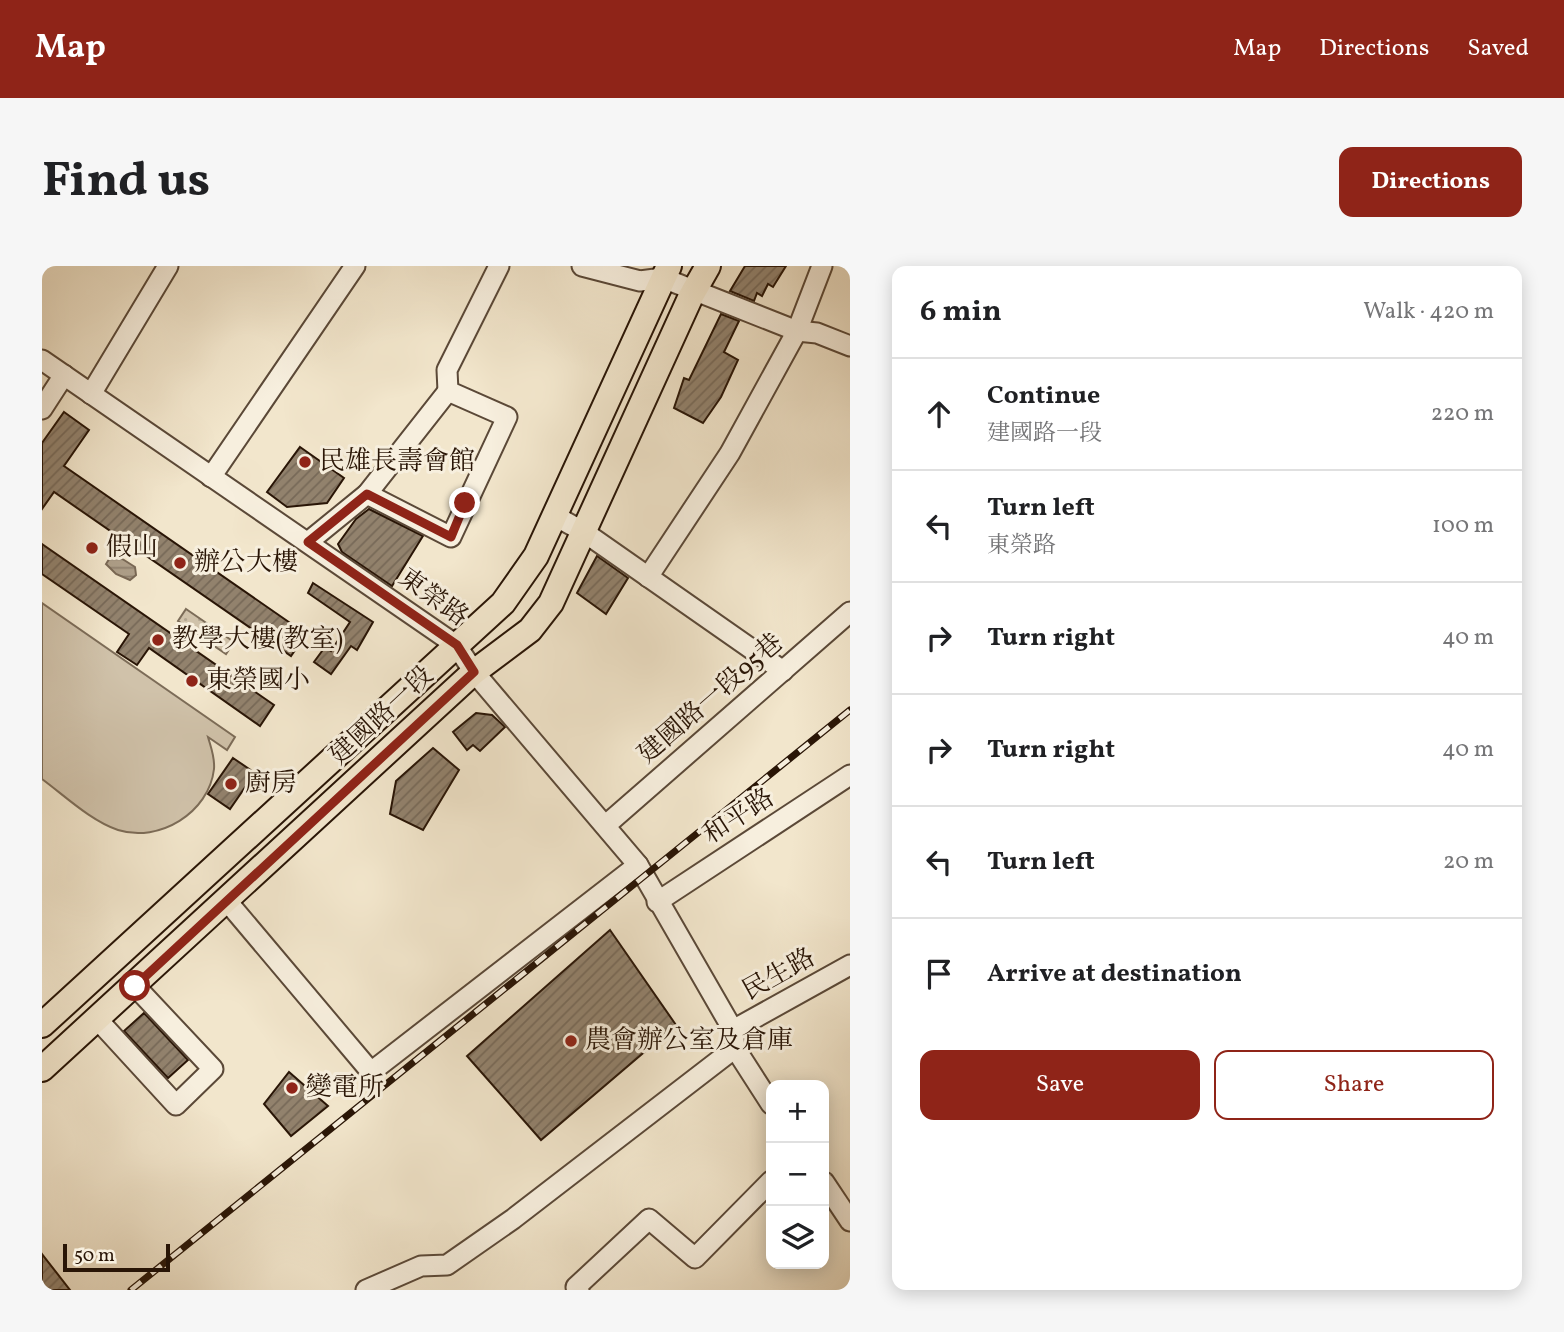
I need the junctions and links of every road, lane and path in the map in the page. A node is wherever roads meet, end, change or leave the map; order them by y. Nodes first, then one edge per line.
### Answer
1 (169, 266) edge
2 (355, 266) edge
3 (499, 266) edge
4 (582, 266) edge
5 (708, 266) edge
6 (822, 266) edge
7 (676, 280) edge
8 (797, 331) junction
9 (850, 346) edge
10 (42, 360) edge
11 (64, 375) junction
12 (448, 391) junction
13 (91, 394) junction
14 (42, 409) edge
15 (211, 477) junction
16 (367, 494) junction
17 (555, 516) junction
18 (584, 532) junction
19 (308, 542) junction
20 (648, 577) junction
21 (850, 612) edge
22 (457, 645) junction
23 (783, 671) junction
24 (474, 672) junction
25 (850, 775) edge
26 (606, 825) junction
27 (638, 865) junction
28 (226, 901) junction
29 (657, 902) junction
30 (850, 965) edge
31 (135, 986) junction
32 (98, 1020) junction
33 (42, 1026) edge
34 (734, 1039) junction
35 (42, 1069) edge
36 (766, 1095) edge
37 (766, 1186) edge
38 (829, 1190) edge
39 (850, 1221) edge
40 (366, 1290) edge
41 (579, 1290) edge

1 - 13 street
2 - 15 street
3 - 12 street
4 - 7 street
5 - 7 main road, 建國路一段
6 - 8 street
7 - 8 street
7 - 17 main road, 建國路一段
7 - 18 main road, 建國路一段
8 - 9 street
8 - 20 street
10 - 11 street, 東榮路
11 - 13 street, 東榮路
11 - 14 street
12 - 16 street
12 - 16 street
13 - 15 street, 東榮路
15 - 19 street, 東榮路
16 - 19 street
17 - 18 street
17 - 22 main road, 建國路一段
18 - 20 street
18 - 24 main road, 建國路一段
19 - 22 street, 東榮路
20 - 23 street
21 - 23 street, 建國路一段95巷
22 - 24 street, 東榮路
22 - 33 main road, 建國路一段
23 - 26 street, 建國路一段95巷
24 - 26 street, 東榮路
24 - 28 main road, 建國路一段
25 - 29 street, 和平路
26 - 27 street, 東榮路
27 - 28 street
27 - 29 street, 東榮路
28 - 31 main road, 建國路一段
29 - 34 street, 東榮路
30 - 34 street, 民生路
31 - 32 main road, 建國路一段
31 - 32 street
32 - 35 main road, 建國路一段
34 - 36 street, 東榮路
34 - 40 street, 民生路
37 - 41 street
38 - 39 street

